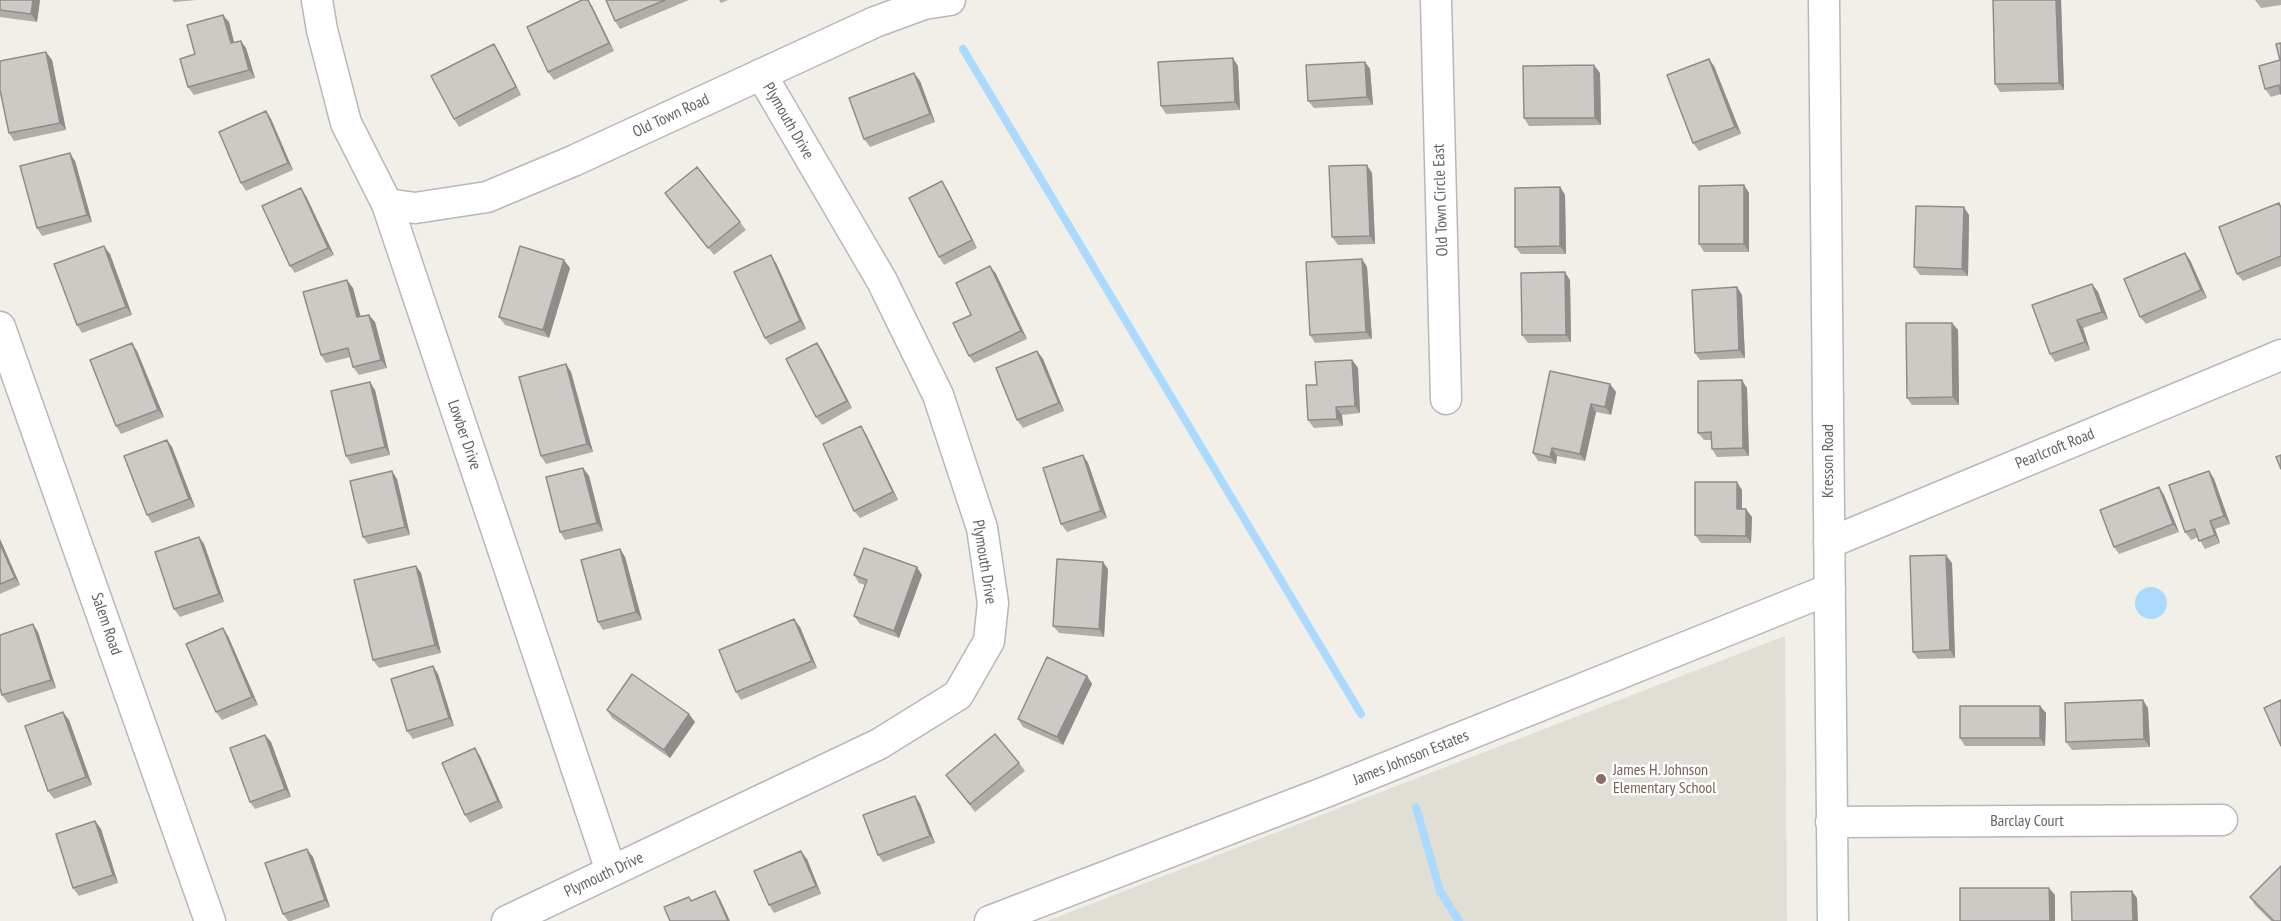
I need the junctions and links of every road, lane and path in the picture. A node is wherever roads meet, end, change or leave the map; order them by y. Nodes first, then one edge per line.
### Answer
1 (317, 0) edge
2 (950, 0) edge
3 (1436, 0) edge
4 (1824, 0) edge
5 (761, 74) junction
6 (387, 204) junction
7 (0, 327) edge
8 (2281, 355) edge
9 (1446, 399) dead end
10 (1829, 543) junction
11 (1830, 589) junction
12 (2222, 820) dead end
13 (1831, 822) junction
14 (611, 871) junction
15 (210, 921) edge
16 (507, 921) edge
17 (990, 921) edge
18 (1833, 921) edge

1 - 6 street, Lowber Drive
2 - 5 street, Old Town Road
3 - 9 street, Old Town Circle East
4 - 10 street, Kresson Road
5 - 6 street, Old Town Road
5 - 14 street, Plymouth Drive
6 - 14 street, Lowber Drive
7 - 15 street, Salem Road
8 - 10 street, Pearlcroft Road
10 - 11 street, Kresson Road
11 - 13 street, Kresson Road
11 - 17 street, James Johnson Estates
12 - 13 street, Barclay Court
13 - 18 street, Kresson Road
14 - 16 street, Plymouth Drive

